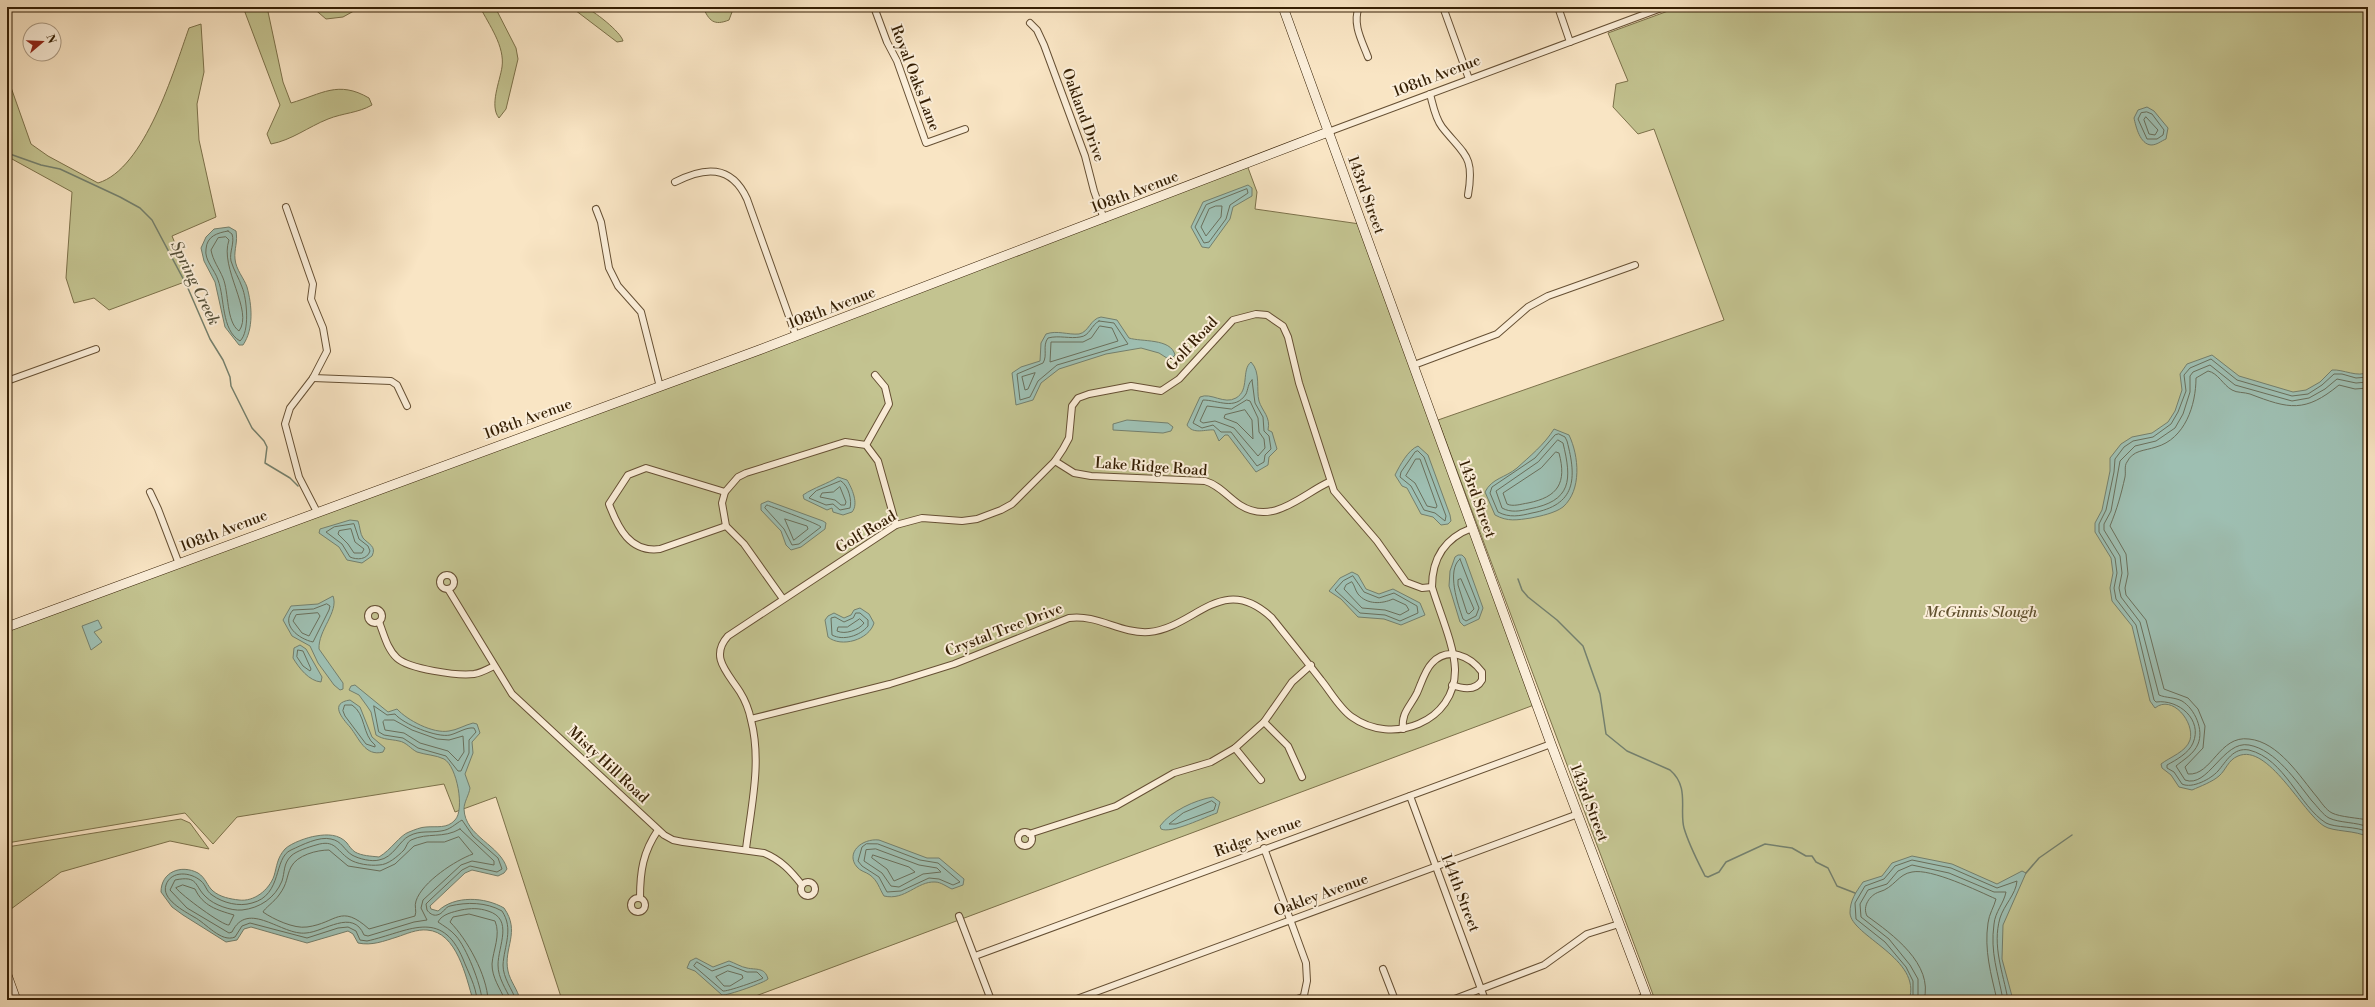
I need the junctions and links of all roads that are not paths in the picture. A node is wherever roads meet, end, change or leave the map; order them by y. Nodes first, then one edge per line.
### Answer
1 (874, 7) edge
2 (1283, 7) edge
3 (1359, 7) edge
4 (1443, 7) edge
5 (1558, 7) edge
6 (1664, 7) edge
7 (1030, 23) dead end
8 (1570, 42) junction
9 (1368, 57) dead end
10 (1470, 79) junction
11 (1430, 94) junction
12 (965, 129) dead end
13 (1328, 132) junction
14 (675, 182) dead end
15 (1468, 195) dead end
16 (286, 207) dead end
17 (596, 209) dead end
18 (1104, 219) junction
19 (1635, 265) dead end
20 (796, 336) junction
21 (96, 349) dead end
22 (1414, 365) junction
23 (875, 375) dead end
24 (313, 378) junction
25 (7, 381) edge
26 (660, 386) junction
27 (406, 406) dead end
28 (866, 444) junction
29 (1054, 461) junction
30 (1329, 482) junction
31 (150, 492) dead end
32 (725, 492) junction
33 (317, 512) junction
34 (896, 525) junction
35 (726, 526) junction
36 (1472, 528) junction
37 (179, 564) junction
38 (1432, 587) junction
39 (448, 589) dead end
40 (783, 599) junction
41 (379, 622) dead end
42 (7, 627) edge
43 (1452, 653) junction
44 (1311, 665) junction
45 (494, 666) junction
46 (1452, 685) junction
47 (751, 719) junction
48 (1264, 722) junction
49 (1403, 729) junction
50 (1551, 744) junction
51 (1235, 748) junction
52 (1302, 777) dead end
53 (1261, 780) dead end
54 (1410, 796) junction
55 (1578, 814) junction
56 (658, 830) junction
57 (1029, 834) dead end
58 (1264, 848) junction
59 (746, 849) junction
60 (1436, 866) junction
61 (802, 885) dead end
62 (640, 898) dead end
63 (959, 916) dead end
64 (1291, 920) junction
65 (1619, 924) junction
66 (974, 956) junction
67 (1383, 969) dead end
68 (7, 975) edge
69 (1481, 989) junction
70 (1303, 998) edge
71 (1647, 998) edge
72 (16, 1000) edge
73 (991, 1000) edge
74 (1074, 1000) edge
75 (1294, 1000) edge
76 (1395, 1000) edge
77 (1452, 1000) edge
78 (1485, 1000) edge
79 (1636, 1000) edge

1 - 12 street, Royal Oaks Lane
2 - 13 street, 143rd Street
3 - 9 street
4 - 10 street
5 - 8 street
6 - 8 street, 108th Avenue
7 - 18 street, Oakland Drive
8 - 10 street, 108th Avenue
10 - 11 street, 108th Avenue
11 - 13 street, 108th Avenue
11 - 15 street
13 - 18 street, 108th Avenue
13 - 22 street, 143rd Street
14 - 20 street
16 - 24 street
17 - 26 street
18 - 20 street, 108th Avenue
19 - 22 street
20 - 26 street, 108th Avenue
21 - 25 street
22 - 36 street, 143rd Street
23 - 28 street
24 - 27 street
24 - 33 street
26 - 33 street, 108th Avenue
28 - 32 street
28 - 34 street
29 - 30 street, Lake Ridge Road
29 - 30 street, Golf Road
29 - 34 street, Golf Road
30 - 38 street, Golf Road
31 - 37 street
32 - 35 street
32 - 35 street
33 - 37 street, 108th Avenue
34 - 40 street, Golf Road
35 - 40 street
36 - 38 street, Crystal Tree Drive
36 - 50 street, 143rd Street
37 - 42 street, 108th Avenue
38 - 43 street, Crystal Tree Drive
39 - 45 street, Misty Hill Road
40 - 47 street, Golf Road
41 - 45 street
43 - 46 street, Crystal Tree Drive
43 - 46 street
43 - 49 street
44 - 47 street, Crystal Tree Drive
44 - 48 street
44 - 49 street, Crystal Tree Drive
45 - 56 street, Misty Hill Road
46 - 49 street, Crystal Tree Drive
47 - 59 street
48 - 51 street
48 - 52 street
50 - 54 street, Ridge Avenue
50 - 55 street, 143rd Street
51 - 53 street
51 - 57 street
54 - 58 street, Ridge Avenue
54 - 60 street, 144th Street
55 - 60 street, Oakley Avenue
55 - 65 street, 143rd Street
56 - 59 street, Misty Hill Road
56 - 62 street
58 - 64 street
58 - 66 street, Ridge Avenue
59 - 61 street, Misty Hill Road
60 - 64 street, Oakley Avenue
60 - 69 street, 144th Street
63 - 66 street
64 - 70 street
64 - 74 street, Oakley Avenue
65 - 69 street
65 - 71 street, 143rd Street
66 - 73 street
67 - 76 street
68 - 72 street
69 - 77 street
69 - 78 street, 144th Street
70 - 75 street
71 - 79 street

